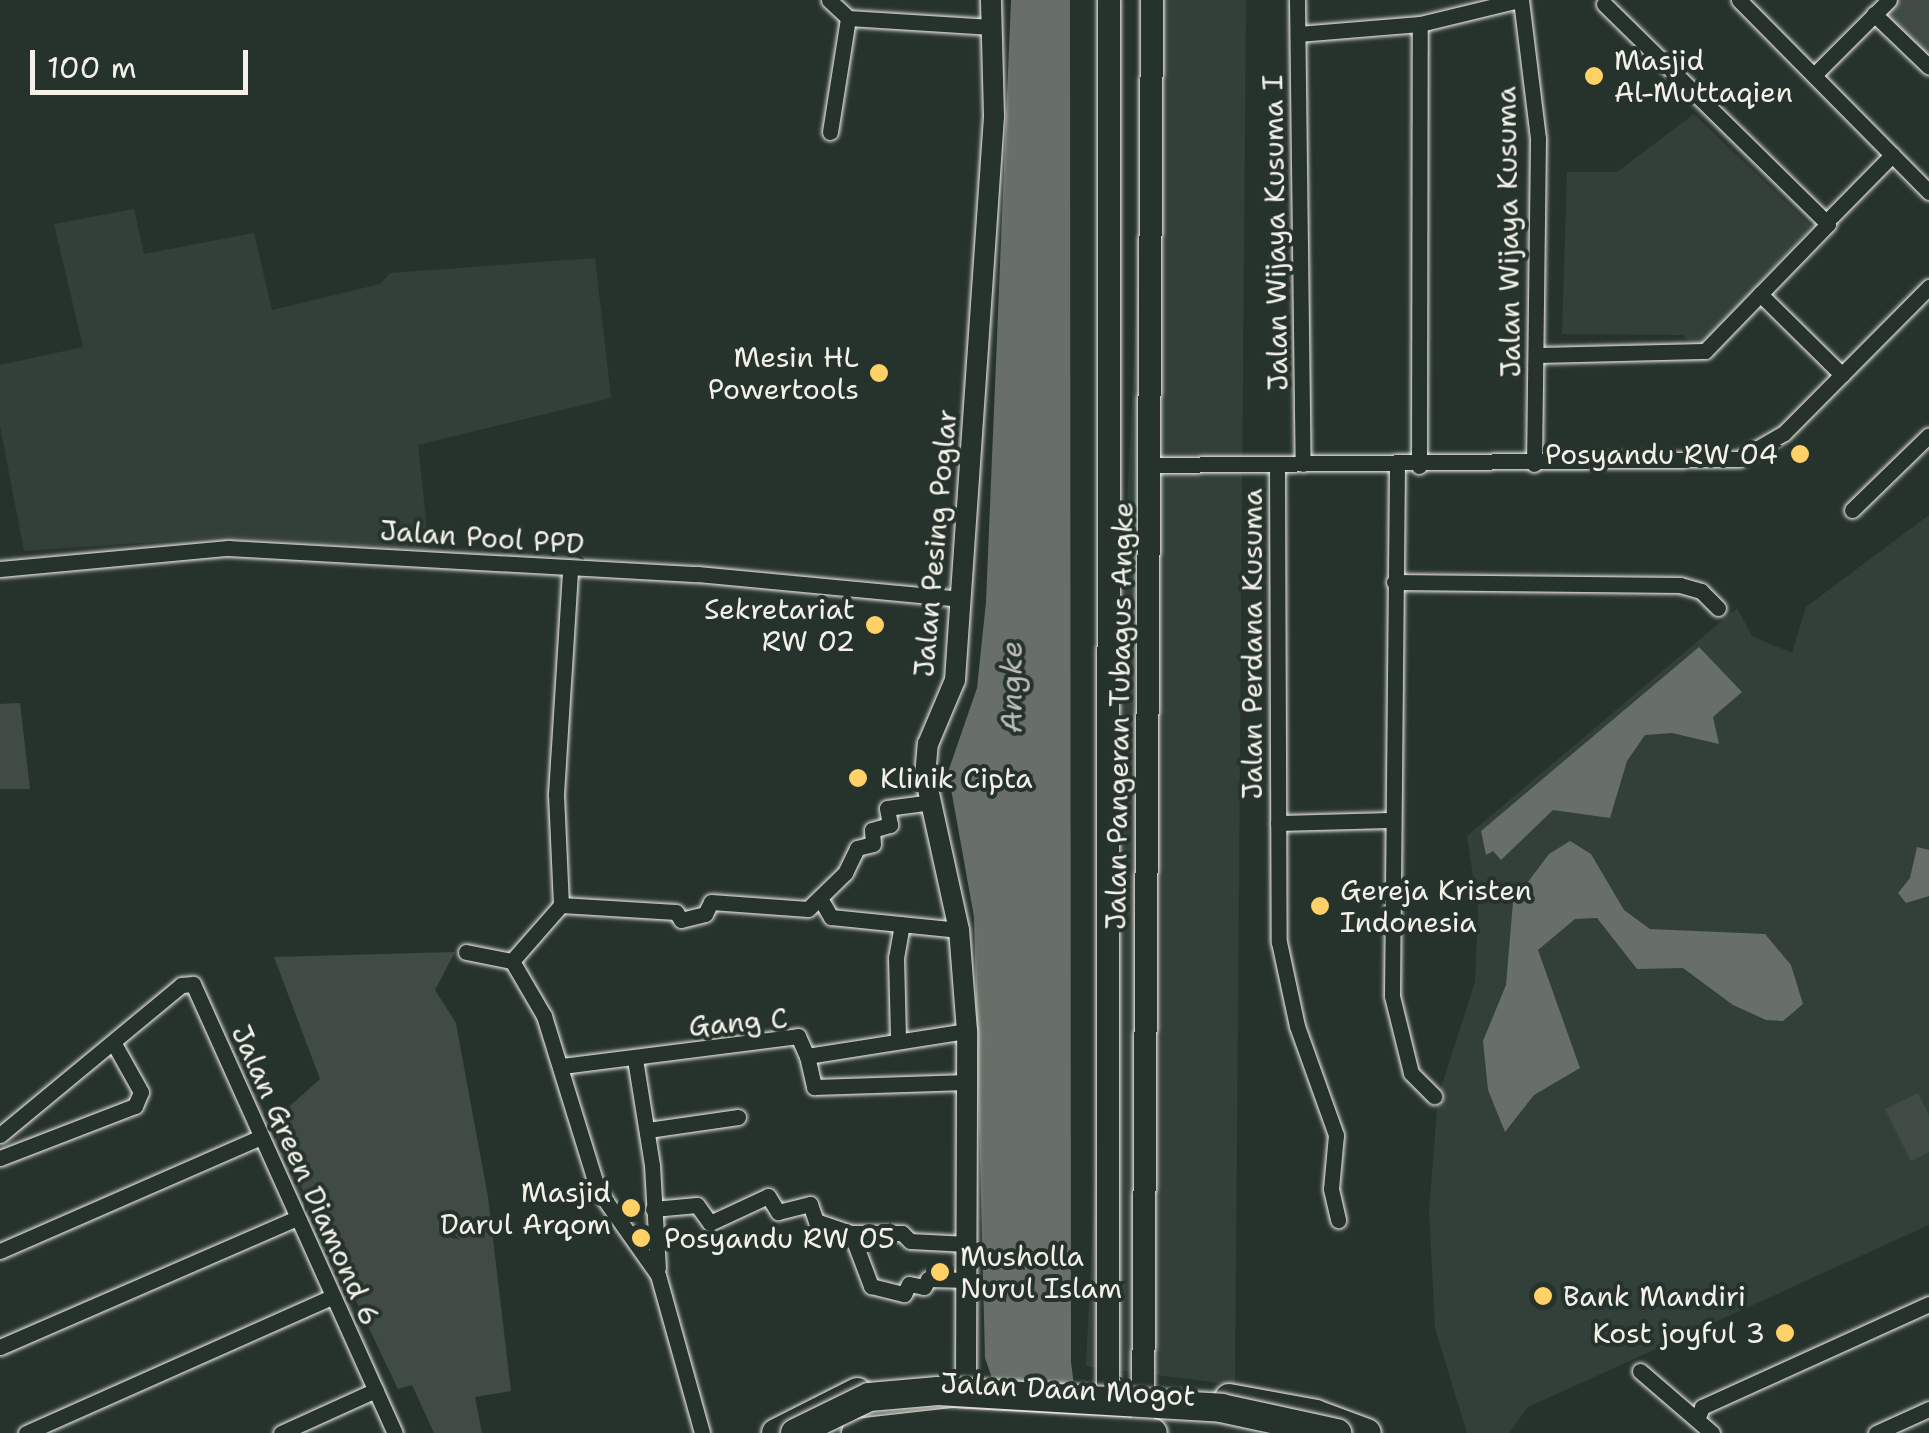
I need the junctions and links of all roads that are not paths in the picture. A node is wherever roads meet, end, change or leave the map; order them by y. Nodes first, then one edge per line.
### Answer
1 (830, 0) edge
2 (991, 0) edge
3 (1109, 0) edge
4 (1152, 0) edge
5 (1297, 0) edge
6 (1520, 0) edge
7 (1739, 0) edge
8 (1889, 0) edge
9 (1604, 4) dead end
10 (1874, 14) junction
11 (848, 18) junction
12 (1420, 24) junction
13 (992, 27) junction
14 (1298, 34) junction
15 (1929, 67) edge
16 (1814, 75) junction
17 (830, 132) dead end
18 (1110, 146) junction
19 (1152, 146) junction
20 (1892, 155) junction
21 (1111, 183) junction
22 (1153, 183) junction
23 (1929, 192) edge
24 (1830, 220) junction
25 (1929, 287) edge
26 (1760, 294) junction
27 (1536, 355) junction
28 (1842, 375) junction
29 (1929, 435) edge
30 (1303, 464) junction
31 (1534, 464) junction
32 (1152, 465) junction
33 (1277, 465) junction
34 (1397, 466) junction
35 (1419, 466) junction
36 (1852, 510) dead end
37 (0, 569) edge
38 (570, 569) junction
39 (1394, 582) junction
40 (960, 599) junction
41 (1718, 608) dead end
42 (932, 802) junction
43 (1391, 820) junction
44 (1278, 823) junction
45 (821, 900) junction
46 (560, 905) junction
47 (902, 926) junction
48 (960, 930) junction
49 (466, 952) dead end
50 (512, 961) junction
51 (966, 1031) junction
52 (1108, 1034) junction
53 (1146, 1035) junction
54 (898, 1038) junction
55 (114, 1042) junction
56 (806, 1056) junction
57 (634, 1059) junction
58 (562, 1066) junction
59 (967, 1082) junction
60 (1434, 1096) dead end
61 (738, 1117) dead end
62 (648, 1130) junction
63 (0, 1136) edge
64 (262, 1137) junction
65 (0, 1158) edge
66 (653, 1209) junction
67 (297, 1218) junction
68 (1338, 1220) dead end
69 (851, 1234) junction
70 (967, 1244) junction
71 (0, 1250) edge
72 (658, 1275) junction
73 (968, 1280) junction
74 (334, 1296) junction
75 (1929, 1304) edge
76 (0, 1347) edge
77 (1640, 1372) dead end
78 (971, 1382) junction
79 (1097, 1389) junction
80 (376, 1390) junction
81 (1145, 1392) junction
82 (1929, 1409) edge
83 (1698, 1416) junction
84 (937, 1428) edge
85 (1117, 1431) edge
86 (26, 1433) edge
87 (280, 1433) edge
88 (395, 1433) edge
89 (702, 1433) edge
90 (776, 1433) edge
91 (795, 1433) edge
92 (820, 1433) edge
93 (856, 1433) edge
94 (1153, 1433) edge
95 (1302, 1433) edge
96 (1337, 1433) edge
97 (1367, 1433) edge
98 (1712, 1433) edge
99 (1876, 1433) edge

1 - 11 street
2 - 13 street, Jalan Pesing Poglar
3 - 18 main road, Jalan Pangeran Tubagus Angke
4 - 19 main road, Jalan Pangeran Tubagus Angke
5 - 14 street, Jalan Wijaya Kusuma I
6 - 12 street
6 - 27 street, Jalan Wijaya Kusuma
7 - 16 street
8 - 10 street
9 - 24 street
10 - 15 street
10 - 16 street
11 - 13 street
11 - 17 street
12 - 14 street
12 - 35 street
13 - 40 street, Jalan Pesing Poglar
14 - 30 street, Jalan Wijaya Kusuma I
16 - 20 street
18 - 19 main road
18 - 21 main road, Jalan Pangeran Tubagus Angke
19 - 22 main road, Jalan Pangeran Tubagus Angke
20 - 23 street
20 - 24 street
21 - 22 main road
21 - 52 main road, Jalan Pangeran Tubagus Angke
22 - 32 main road, Jalan Pangeran Tubagus Angke
24 - 26 street
25 - 28 street, Jalan Perdana Kusuma
26 - 27 street
26 - 28 street
27 - 31 street, Jalan Wijaya Kusuma
28 - 31 street, Jalan Perdana Kusuma
29 - 36 street
30 - 33 street, Jalan Perdana Kusuma
30 - 34 street, Jalan Perdana Kusuma
31 - 35 street, Jalan Perdana Kusuma
32 - 33 street, Jalan Perdana Kusuma
32 - 53 main road, Jalan Pangeran Tubagus Angke
33 - 44 street, Jalan Perdana Kusuma
34 - 35 street, Jalan Perdana Kusuma
34 - 39 street
37 - 38 street, Jalan Pool PPD
38 - 40 street, Jalan Pool PPD
38 - 46 street
39 - 41 street
39 - 43 street
40 - 42 street, Jalan Pesing Poglar
42 - 45 street
42 - 48 street, Jalan Pesing Poglar
43 - 44 street, Jalan Perdana Kusuma
43 - 60 street
44 - 68 street, Jalan Perdana Kusuma
45 - 46 street
45 - 47 street
46 - 50 street
47 - 48 street
47 - 54 street
48 - 51 street, Jalan Pesing Poglar
49 - 50 street
50 - 58 street
51 - 54 street, Gang C
51 - 59 street, Jalan Pesing Poglar
52 - 53 main road
52 - 79 main road, Jalan Pangeran Tubagus Angke
53 - 81 main road, Jalan Pangeran Tubagus Angke
54 - 56 street, Gang C
55 - 63 street
55 - 64 street, Jalan Green Diamond 6
55 - 65 street
56 - 57 street, Gang C
56 - 59 street
57 - 58 street, Gang C
57 - 62 street
58 - 72 street
59 - 70 street, Jalan Pesing Poglar
61 - 62 street
62 - 66 street
64 - 67 street, Jalan Green Diamond 6
64 - 71 street
66 - 69 street
66 - 72 street
67 - 74 street, Jalan Green Diamond 6
67 - 76 street
69 - 70 street
69 - 73 street
70 - 73 street, Jalan Pesing Poglar
72 - 89 street
73 - 78 street, Jalan Pesing Poglar
74 - 80 street, Jalan Green Diamond 6
74 - 86 street
75 - 83 street
77 - 83 street
78 - 79 highway, Jalan Daan Mogot
78 - 90 highway, Jalan Daan Mogot
79 - 81 highway, Jalan Daan Mogot
80 - 87 street
80 - 88 street, Jalan Green Diamond 6
81 - 85 main road, Jalan Pangeran Tubagus Angke
81 - 97 highway, Jalan Daan Mogot
82 - 99 street
83 - 98 street
84 - 85 highway, Jalan Daan Mogot
84 - 93 highway, Jalan Daan Mogot
85 - 94 highway, Jalan Daan Mogot
91 - 96 highway, Jalan Daan Mogot, bridge
92 - 95 highway, Jalan Daan Mogot

